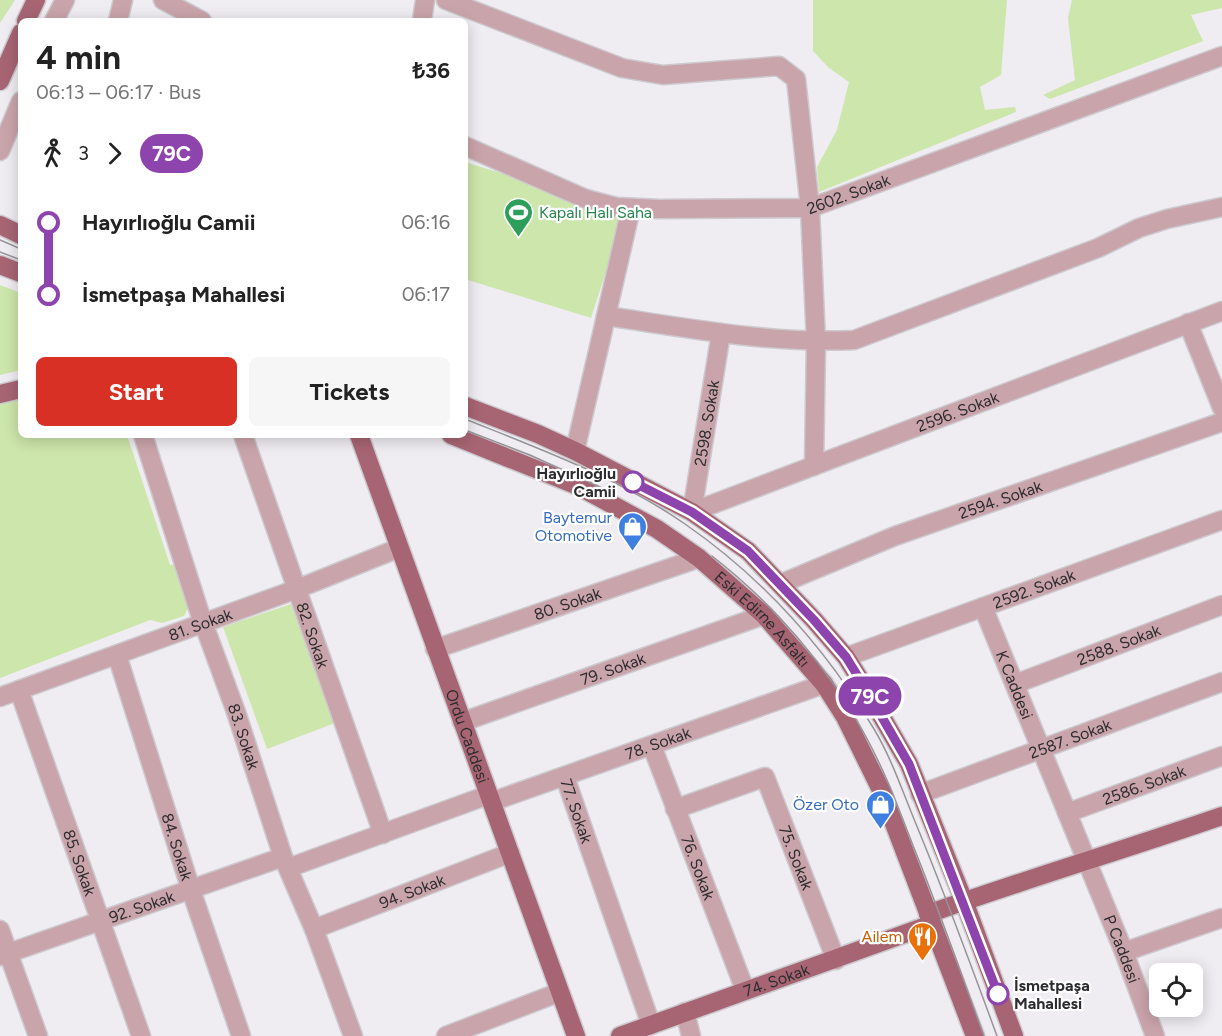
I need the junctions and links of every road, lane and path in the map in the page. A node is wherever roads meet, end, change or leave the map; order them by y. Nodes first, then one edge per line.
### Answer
1 (36, 0) edge
2 (64, 0) edge
3 (123, 0) edge
4 (163, 0) edge
5 (425, 0) edge
6 (446, 0) edge
7 (27, 18) edge
8 (55, 18) edge
9 (119, 18) edge
10 (195, 18) edge
11 (422, 18) edge
12 (18, 40) edge
13 (1222, 56) edge
14 (0, 81) edge
15 (18, 108) edge
16 (468, 147) edge
17 (0, 152) edge
18 (1222, 207) edge
19 (631, 208) junction
20 (810, 208) junction
21 (0, 225) edge
22 (18, 234) edge
23 (0, 265) edge
24 (18, 272) edge
25 (1222, 312) edge
26 (606, 315) junction
27 (1188, 323) junction
28 (721, 333) junction
29 (816, 342) junction
30 (18, 390) edge
31 (0, 394) edge
32 (468, 407) edge
33 (1222, 408) edge
34 (1222, 422) edge
35 (144, 438) edge
36 (244, 438) edge
37 (360, 438) edge
38 (458, 438) edge
39 (575, 451) junction
40 (814, 466) junction
41 (692, 512) junction
42 (1222, 520) edge
43 (399, 548) junction
44 (699, 558) junction
45 (780, 584) junction
46 (297, 589) junction
47 (1222, 605) edge
48 (983, 607) junction
49 (764, 615) junction
50 (204, 622) junction
51 (435, 649) junction
52 (117, 655) junction
53 (846, 657) junction
54 (1222, 682) edge
55 (824, 684) junction
56 (1015, 684) junction
57 (19, 690) junction
58 (0, 698) edge
59 (462, 722) junction
60 (652, 746) junction
61 (1042, 750) junction
62 (1222, 756) edge
63 (565, 777) junction
64 (920, 794) junction
65 (489, 799) junction
66 (675, 809) junction
67 (1067, 813) junction
68 (1222, 816) edge
69 (383, 834) junction
70 (510, 853) junction
71 (285, 862) junction
72 (1088, 862) junction
73 (192, 890) junction
74 (966, 907) junction
75 (1222, 918) edge
76 (930, 919) junction
77 (100, 920) junction
78 (314, 929) junction
79 (0, 930) edge
80 (1124, 952) junction
81 (4, 955) edge
82 (836, 960) junction
83 (745, 990) junction
84 (560, 992) junction
85 (685, 1012) junction
86 (655, 1023) junction
87 (450, 1035) edge
88 (38, 1036) edge
89 (141, 1036) edge
90 (241, 1036) edge
91 (353, 1036) edge
92 (576, 1036) edge
93 (620, 1036) edge
94 (691, 1036) edge
95 (975, 1036) edge
96 (1014, 1036) edge
97 (1155, 1036) edge

1 - 7 main road
2 - 8 street
3 - 9 street
4 - 10 street
5 - 11 street
6 - 20 street
12 - 14 main road
13 - 20 street, 2602. Sokak
15 - 17 street
16 - 19 street, 2602. Sokak
18 - 29 street
19 - 20 street, 2602. Sokak
19 - 26 street
20 - 29 street
21 - 22 main road
23 - 24 main road
25 - 27 street, 2596. Sokak
26 - 28 street
26 - 39 street
27 - 33 street
27 - 40 street, 2596. Sokak
28 - 29 street
28 - 41 street, 2598. Sokak
29 - 40 street
30 - 31 main road
32 - 39 main road, Eski Edirne Asfaltı
34 - 45 street, 2594. Sokak
35 - 50 street, 83. Sokak
36 - 46 street, 82. Sokak
37 - 43 main road, Ordu Caddesi
38 - 44 main road, Eski Edirne Asfaltı
39 - 41 main road, Eski Edirne Asfaltı
40 - 41 street, 2596. Sokak
41 - 45 main road, Eski Edirne Asfaltı
42 - 48 street, 2592. Sokak
43 - 46 street, 81. Sokak
43 - 51 main road, Ordu Caddesi
44 - 49 main road, Eski Edirne Asfaltı
44 - 51 street, 80. Sokak
45 - 53 main road, Eski Edirne Asfaltı
46 - 50 street, 81. Sokak
46 - 69 street, 82. Sokak
47 - 56 street, 2588. Sokak
48 - 53 street, 2592. Sokak
48 - 56 street, K Caddesi
49 - 55 main road, Eski Edirne Asfaltı
49 - 59 street, 79. Sokak
50 - 52 street, 81. Sokak
50 - 71 street, 83. Sokak
51 - 59 main road, Ordu Caddesi
52 - 57 street, 81. Sokak
52 - 73 street, 84. Sokak
53 - 64 main road, Eski Edirne Asfaltı
54 - 61 street, 2587. Sokak
55 - 60 street, 78. Sokak
55 - 76 main road, Eski Edirne Asfaltı
56 - 61 street, K Caddesi
57 - 58 street, 81. Sokak
57 - 77 street, 85. Sokak
59 - 65 main road, Ordu Caddesi
60 - 63 street, 78. Sokak
60 - 66 street, 76. Sokak
61 - 64 street, 2587. Sokak
61 - 67 street, K Caddesi
62 - 67 street, 2586. Sokak
63 - 65 street, 78. Sokak
63 - 86 street, 77. Sokak
64 - 74 main road, Eski Edirne Asfaltı
65 - 69 street, 92. Sokak
65 - 70 main road, Ordu Caddesi
66 - 82 street, 75. Sokak
66 - 83 street, 76. Sokak
67 - 72 street, K Caddesi
68 - 72 main road, 74. Sokak
69 - 71 street, 92. Sokak
70 - 78 street, 94. Sokak
70 - 84 main road, Ordu Caddesi
71 - 73 street, 92. Sokak
71 - 78 street, 83. Sokak
72 - 74 main road, 74. Sokak
72 - 80 street, P Caddesi
73 - 77 street, 92. Sokak
73 - 90 street, 84. Sokak
74 - 76 main road, 74. Sokak
74 - 96 main road, Eski Edirne Asfaltı
75 - 80 street
76 - 82 main road, 74. Sokak
76 - 95 main road, Eski Edirne Asfaltı
77 - 81 street, 92. Sokak
77 - 89 street, 85. Sokak
78 - 91 street, 83. Sokak
79 - 81 street
80 - 97 street, P Caddesi
81 - 88 street
82 - 83 main road, 74. Sokak
83 - 85 main road, 74. Sokak
84 - 87 street
84 - 92 main road, Ordu Caddesi
85 - 86 main road, 74. Sokak
85 - 94 street
86 - 93 main road, 74. Sokak

